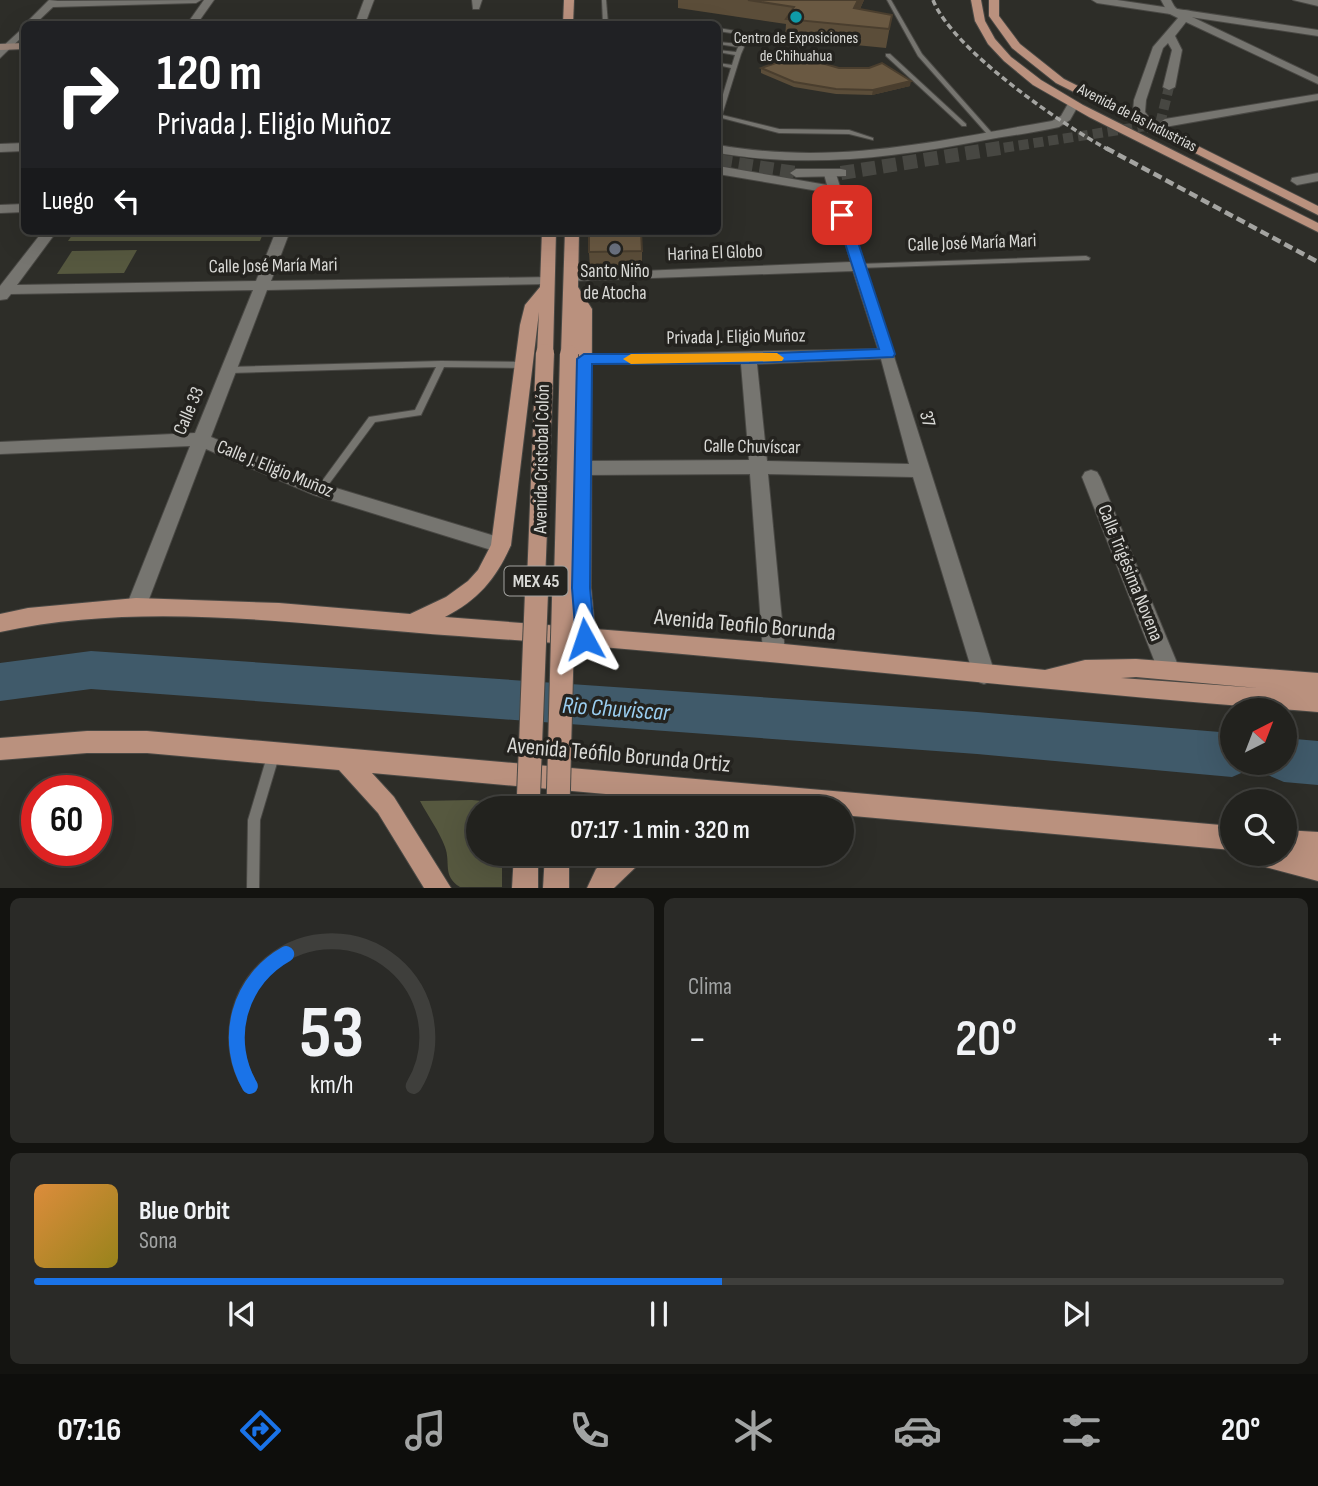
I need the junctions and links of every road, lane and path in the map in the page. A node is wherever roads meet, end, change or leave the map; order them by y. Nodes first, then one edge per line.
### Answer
1 (196, 0) edge
2 (209, 0) edge
3 (369, 0) edge
4 (569, 0) edge
5 (604, 0) edge
6 (889, 0) edge
7 (976, 0) edge
8 (994, 0) edge
9 (1097, 0) edge
10 (1166, 0) edge
11 (1188, 0) edge
12 (1298, 0) edge
13 (52, 2) edge
14 (1318, 3) edge
15 (1171, 11) junction
16 (1185, 15) junction
17 (33, 21) edge
18 (194, 21) edge
19 (361, 21) edge
20 (568, 21) edge
21 (606, 21) edge
22 (721, 31) edge
23 (21, 33) edge
24 (1318, 33) edge
25 (1170, 36) junction
26 (721, 43) edge
27 (21, 46) edge
28 (741, 46) junction
29 (3, 49) edge
30 (721, 51) edge
31 (738, 54) junction
32 (888, 55) dead end
33 (721, 64) edge
34 (734, 66) junction
35 (1318, 81) edge
36 (1169, 87) tunnel mouth
37 (1318, 97) edge
38 (1073, 104) junction
39 (721, 107) edge
40 (721, 117) edge
41 (1165, 123) tunnel mouth
42 (964, 125) dead end
43 (1152, 129) junction
44 (990, 134) junction
45 (871, 139) dead end
46 (21, 147) edge
47 (0, 148) edge
48 (721, 150) edge
49 (721, 171) edge
50 (796, 173) tunnel mouth
51 (1318, 177) edge
52 (835, 179) junction
53 (1297, 181) dead end
54 (21, 208) edge
55 (0, 209) edge
56 (1318, 211) edge
57 (1318, 228) edge
58 (47, 235) edge
59 (280, 235) edge
60 (549, 235) edge
61 (572, 235) edge
62 (1086, 258) dead end
63 (859, 266) junction
64 (547, 284) junction
65 (572, 284) junction
66 (261, 286) junction
67 (2, 293) edge
68 (887, 354) junction
69 (576, 356) junction
70 (749, 359) junction
71 (441, 364) junction
72 (525, 366) junction
73 (230, 370) junction
74 (200, 439) junction
75 (0, 448) edge
76 (757, 467) junction
77 (583, 468) junction
78 (920, 471) junction
79 (1091, 477) dead end
80 (320, 490) junction
81 (501, 545) junction
82 (136, 607) junction
83 (0, 623) edge
84 (409, 624) junction
85 (585, 639) junction
86 (774, 652) junction
87 (1170, 670) junction
88 (984, 674) junction
89 (1043, 680) junction
90 (1318, 683) edge
91 (1318, 702) edge
92 (0, 749) edge
93 (275, 753) junction
94 (346, 761) junction
95 (719, 791) junction
96 (528, 796) edge
97 (558, 796) edge
98 (711, 796) edge
99 (1207, 836) junction
100 (1220, 837) edge
101 (1220, 841) edge
102 (1297, 843) edge
103 (1318, 844) edge
104 (1297, 864) edge
105 (526, 866) edge
106 (557, 866) edge
107 (618, 866) edge
108 (1318, 869) edge
109 (253, 887) edge
110 (439, 887) edge
111 (525, 887) edge
112 (556, 887) edge
113 (599, 887) edge

1 - 13 street
2 - 18 street
3 - 19 street
4 - 20 main road
5 - 21 lane
6 - 44 lane
7 - 38 main road, Avenida de las Industrias
8 - 43 main road, Avenida de las Industrias
9 - 15 street
10 - 15 street
11 - 16 street
12 - 14 street
13 - 17 street
15 - 16 street
16 - 24 street
16 - 25 street
16 - 35 street
22 - 28 lane
23 - 29 street
25 - 36 street
25 - 43 street
26 - 28 lane
27 - 29 main road
28 - 31 lane
30 - 31 lane
31 - 34 lane
32 - 42 lane
33 - 34 lane
34 - 39 lane
37 - 41 street
38 - 44 street
38 - 57 main road, Avenida de las Industrias
40 - 45 lane
43 - 56 main road, Avenida de las Industrias
44 - 48 street
46 - 47 street
49 - 52 street
50 - 52 street
51 - 53 street
52 - 63 street, 37
54 - 55 street
58 - 67 street
59 - 66 street, Calle 33
60 - 64 main road, MEX 45
61 - 65 main road
62 - 63 lane, Calle José María Mari
63 - 65 street, Harina El Globo
63 - 68 street, 37
64 - 66 street, Calle José María Mari
64 - 72 main road
64 - 96 main road, Avenida Cristobal Colón / MEX 45, bridge
65 - 69 main road
66 - 67 street, Calle José María Mari
66 - 73 street, Calle 33
68 - 70 street, Privada J. Eligio Muñoz
68 - 78 street, 37
69 - 70 street, Privada J. Eligio Muñoz
69 - 77 main road
69 - 97 main road, Avenida Cristobal Colón / MEX 45, bridge
70 - 76 street
71 - 72 lane
71 - 73 lane
71 - 80 lane
72 - 81 main road
73 - 74 street, Calle 33
74 - 75 street, Calle J. Eligio Muñoz
74 - 80 street, Calle J. Eligio Muñoz
74 - 82 street, Calle 33
76 - 77 street, Calle Chuvíscar
76 - 78 street, Calle Chuvíscar
76 - 86 street
77 - 85 main road
78 - 88 street, 37
79 - 87 street, Calle Trigésima Novena
80 - 81 street, Calle J. Eligio Muñoz
81 - 84 main road
82 - 83 main road, Avenida Teofilo Borunda
82 - 84 main road, Avenida Teofilo Borunda
84 - 85 main road, Avenida Teofilo Borunda
85 - 86 main road, Avenida Teofilo Borunda
86 - 88 main road, Avenida Teofilo Borunda
87 - 89 main road
87 - 90 main road
88 - 89 main road, Avenida Teofilo Borunda
89 - 91 main road, Avenida Teofilo Borunda
92 - 93 main road, Avenida Teófilo Borunda Ortiz
93 - 94 main road, Avenida Teófilo Borunda Ortiz
93 - 109 lane
94 - 95 main road, Avenida Teófilo Borunda Ortiz
94 - 110 main road
95 - 98 main road
95 - 99 main road, Avenida Teófilo Borunda Ortiz
99 - 100 main road, Avenida Teófilo Borunda Ortiz
99 - 101 main road
102 - 103 main road
104 - 108 main road
105 - 111 main road
106 - 112 main road
107 - 113 main road

